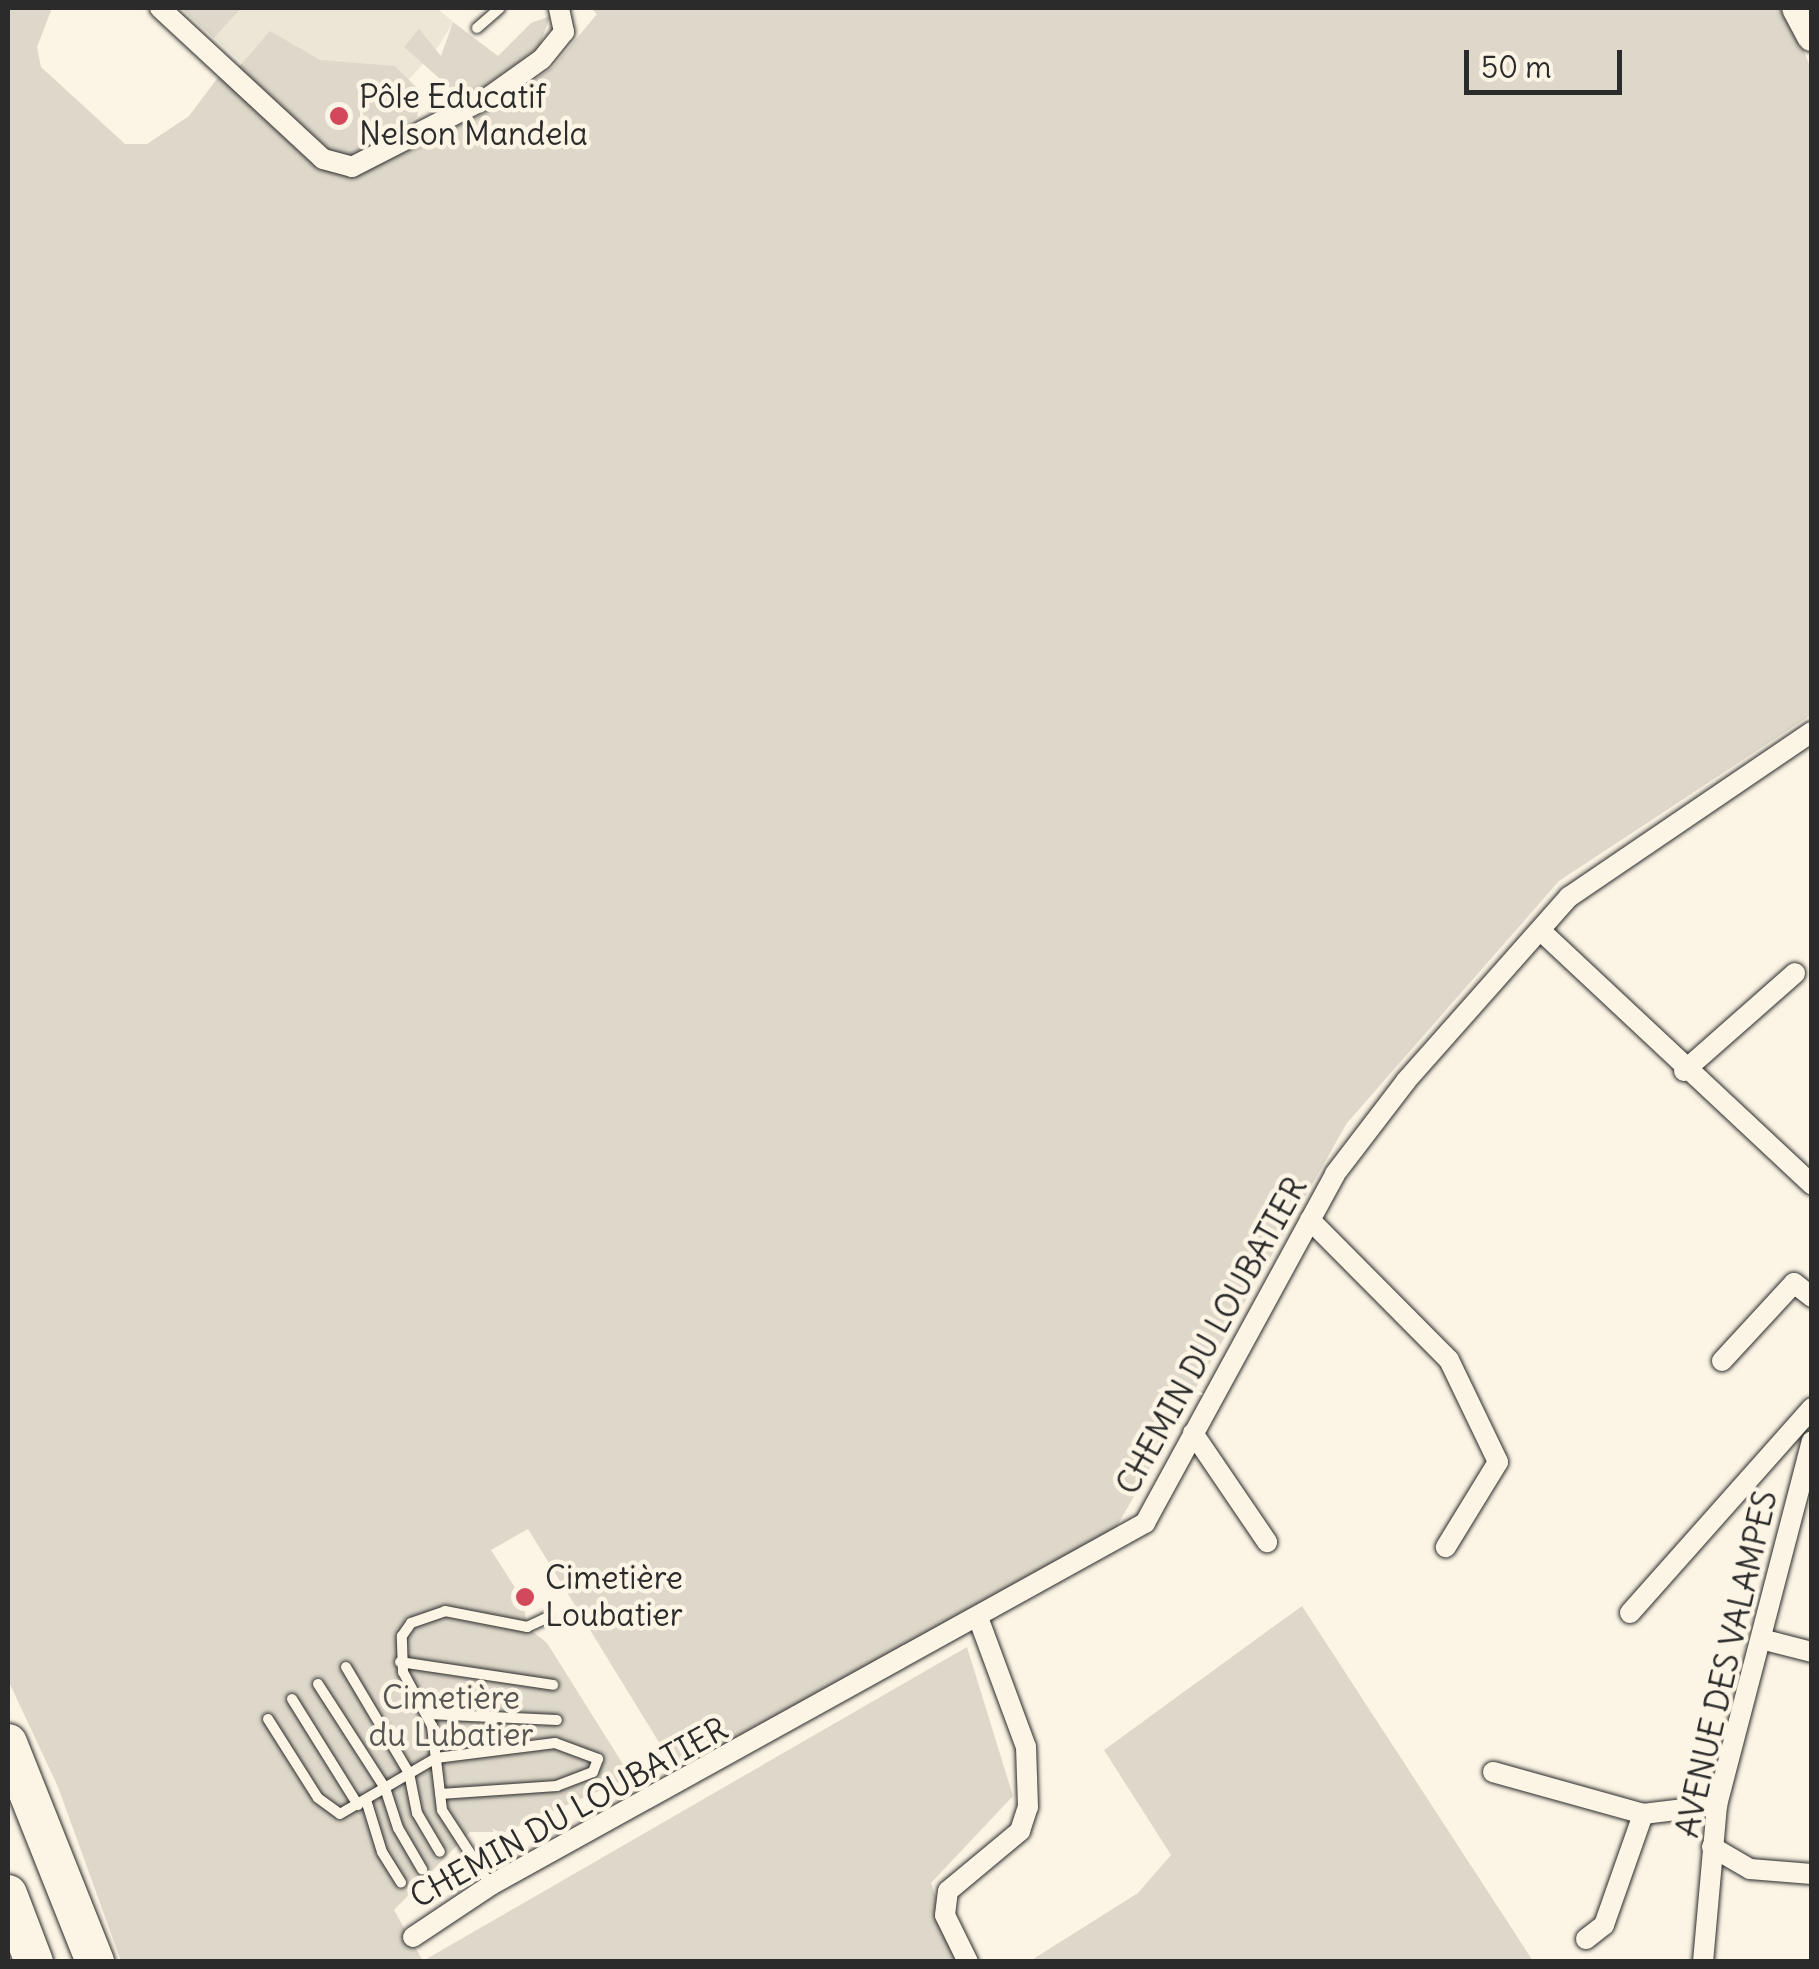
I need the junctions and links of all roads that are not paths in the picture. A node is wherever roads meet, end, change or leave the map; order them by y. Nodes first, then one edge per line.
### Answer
1 (160, 8) edge
2 (500, 8) edge
3 (560, 8) edge
4 (477, 28) dead end
5 (1812, 732) edge
6 (1542, 931) junction
7 (1796, 973) dead end
8 (1684, 1071) junction
9 (1812, 1185) edge
10 (1310, 1220) junction
11 (1812, 1297) edge
12 (1722, 1361) dead end
13 (1812, 1408) edge
14 (1194, 1433) junction
15 (1812, 1441) edge
16 (1266, 1542) dead end
17 (1446, 1547) dead end
18 (1630, 1614) dead end
19 (978, 1617) junction
20 (546, 1618) dead end
21 (1761, 1639) junction
22 (1812, 1652) edge
23 (400, 1662) junction
24 (346, 1667) dead end
25 (318, 1684) dead end
26 (553, 1685) dead end
27 (292, 1699) dead end
28 (428, 1714) junction
29 (268, 1719) dead end
30 (556, 1720) dead end
31 (8, 1743) edge
32 (436, 1758) junction
33 (1494, 1772) dead end
34 (410, 1773) junction
35 (385, 1788) junction
36 (440, 1794) junction
37 (362, 1802) junction
38 (1717, 1804) junction
39 (1642, 1814) junction
40 (1712, 1847) junction
41 (440, 1852) dead end
42 (422, 1869) dead end
43 (1812, 1874) edge
44 (401, 1882) dead end
45 (491, 1885) junction
46 (8, 1894) edge
47 (412, 1937) dead end
48 (1586, 1939) dead end
49 (34, 1962) edge
50 (95, 1962) edge
51 (968, 1962) edge
52 (1703, 1962) edge

1 - 3 street
2 - 4 lane
5 - 6 street, CHEMIN DU LOUBATIER
6 - 8 street
6 - 10 street, CHEMIN DU LOUBATIER
7 - 8 street
8 - 9 street
10 - 14 street, CHEMIN DU LOUBATIER
10 - 17 street
11 - 12 street
13 - 18 street, AVENUE DES VALAMPES
14 - 16 street
14 - 19 street, CHEMIN DU LOUBATIER
15 - 21 street, AVENUE DES VALAMPES
19 - 45 street, CHEMIN DU LOUBATIER
19 - 51 street
20 - 23 lane
21 - 22 street
21 - 38 street, AVENUE DES VALAMPES
23 - 26 lane
23 - 28 lane
24 - 34 lane
25 - 35 lane
27 - 37 lane
28 - 30 lane
28 - 32 lane
29 - 37 lane
31 - 50 highway
32 - 34 lane
32 - 36 lane
32 - 36 lane
33 - 39 street
34 - 35 lane
34 - 41 lane
35 - 37 lane
35 - 42 lane
36 - 45 lane
37 - 44 lane
38 - 39 street
38 - 40 street, AVENUE DES VALAMPES
39 - 48 street
40 - 43 street
40 - 52 street, AVENUE DES VALAMPES
45 - 47 street, CHEMIN DU LOUBATIER
46 - 49 highway

